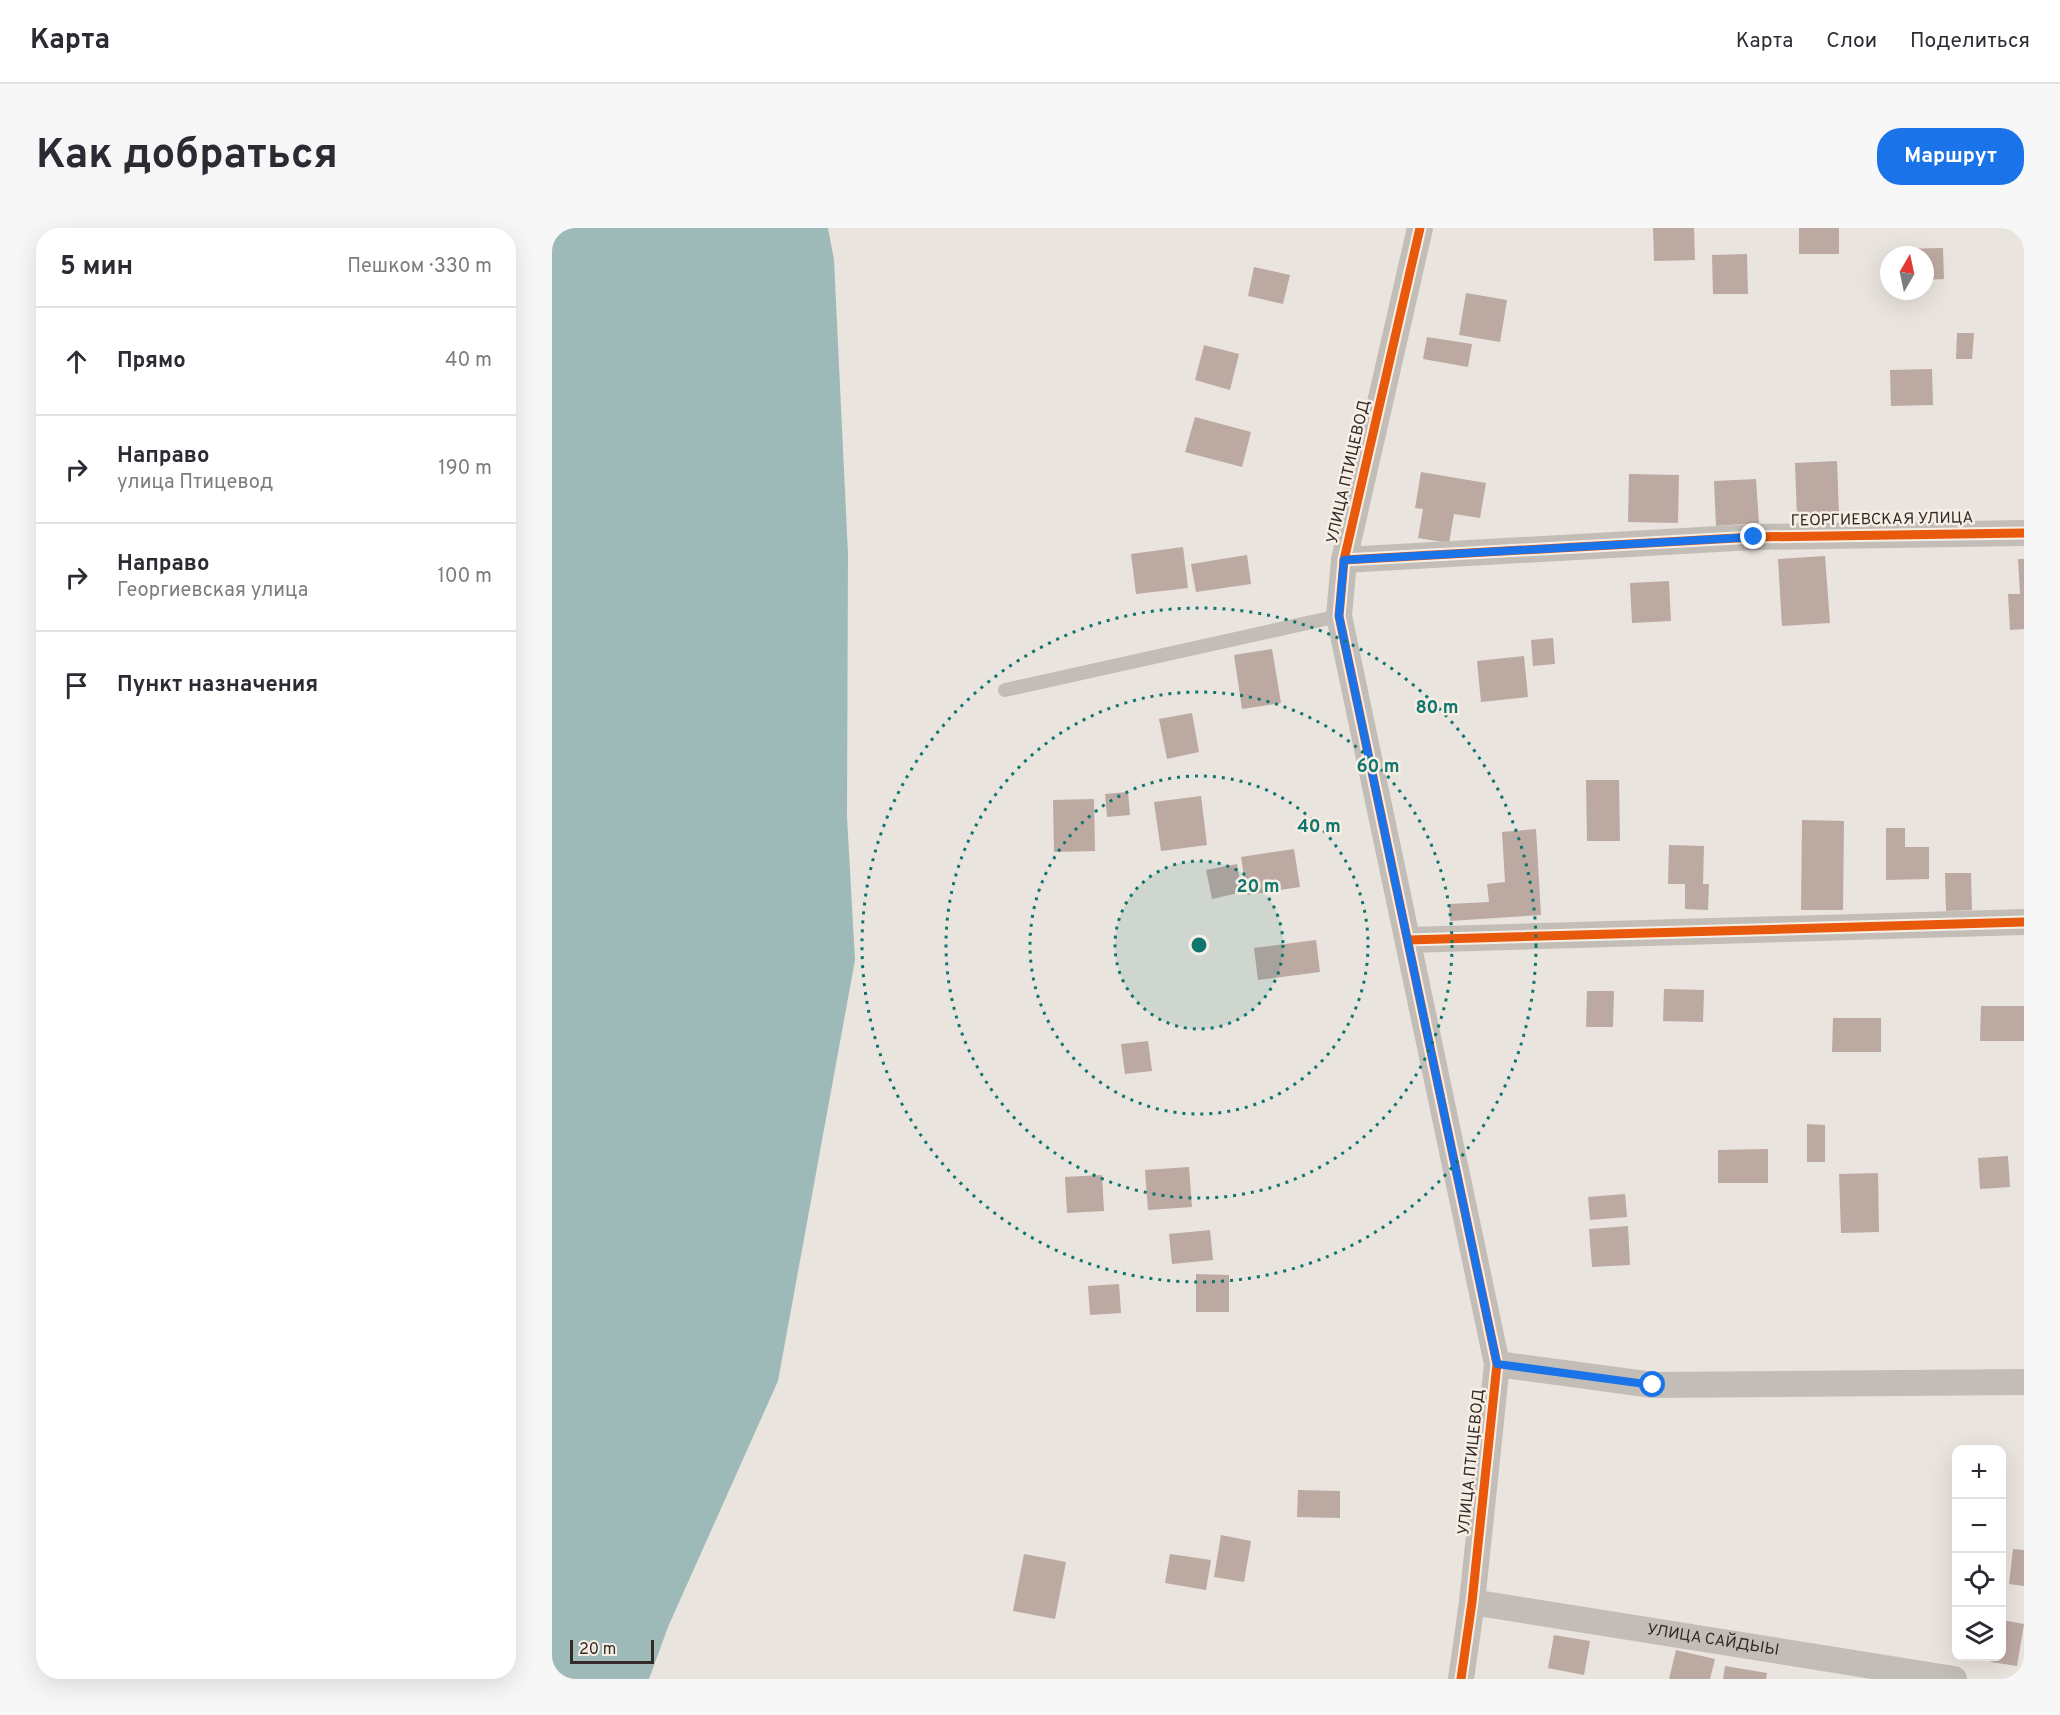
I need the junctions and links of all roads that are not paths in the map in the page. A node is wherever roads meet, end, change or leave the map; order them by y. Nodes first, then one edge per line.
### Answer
1 (1420, 228) edge
2 (2024, 533) edge
3 (1344, 560) junction
4 (1339, 616) junction
5 (1005, 690) dead end
6 (2024, 922) edge
7 (1408, 940) junction
8 (1497, 1364) junction
9 (2024, 1382) edge
10 (1472, 1602) junction
11 (1461, 1679) edge
12 (1954, 1679) edge

1 - 3 street, УЛИЦА ПТИЦЕВОД
2 - 3 street, ГЕОРГИЕВСКАЯ УЛИЦА
3 - 4 street, УЛИЦА ПТИЦЕВОД
4 - 5 lane
4 - 7 street, УЛИЦА ПТИЦЕВОД
6 - 7 street
7 - 8 street, УЛИЦА ПТИЦЕВОД
8 - 9 street
8 - 10 street, УЛИЦА ПТИЦЕВОД
10 - 11 street, УЛИЦА ПТИЦЕВОД
10 - 12 street, УЛИЦА САЙДЫЫ

